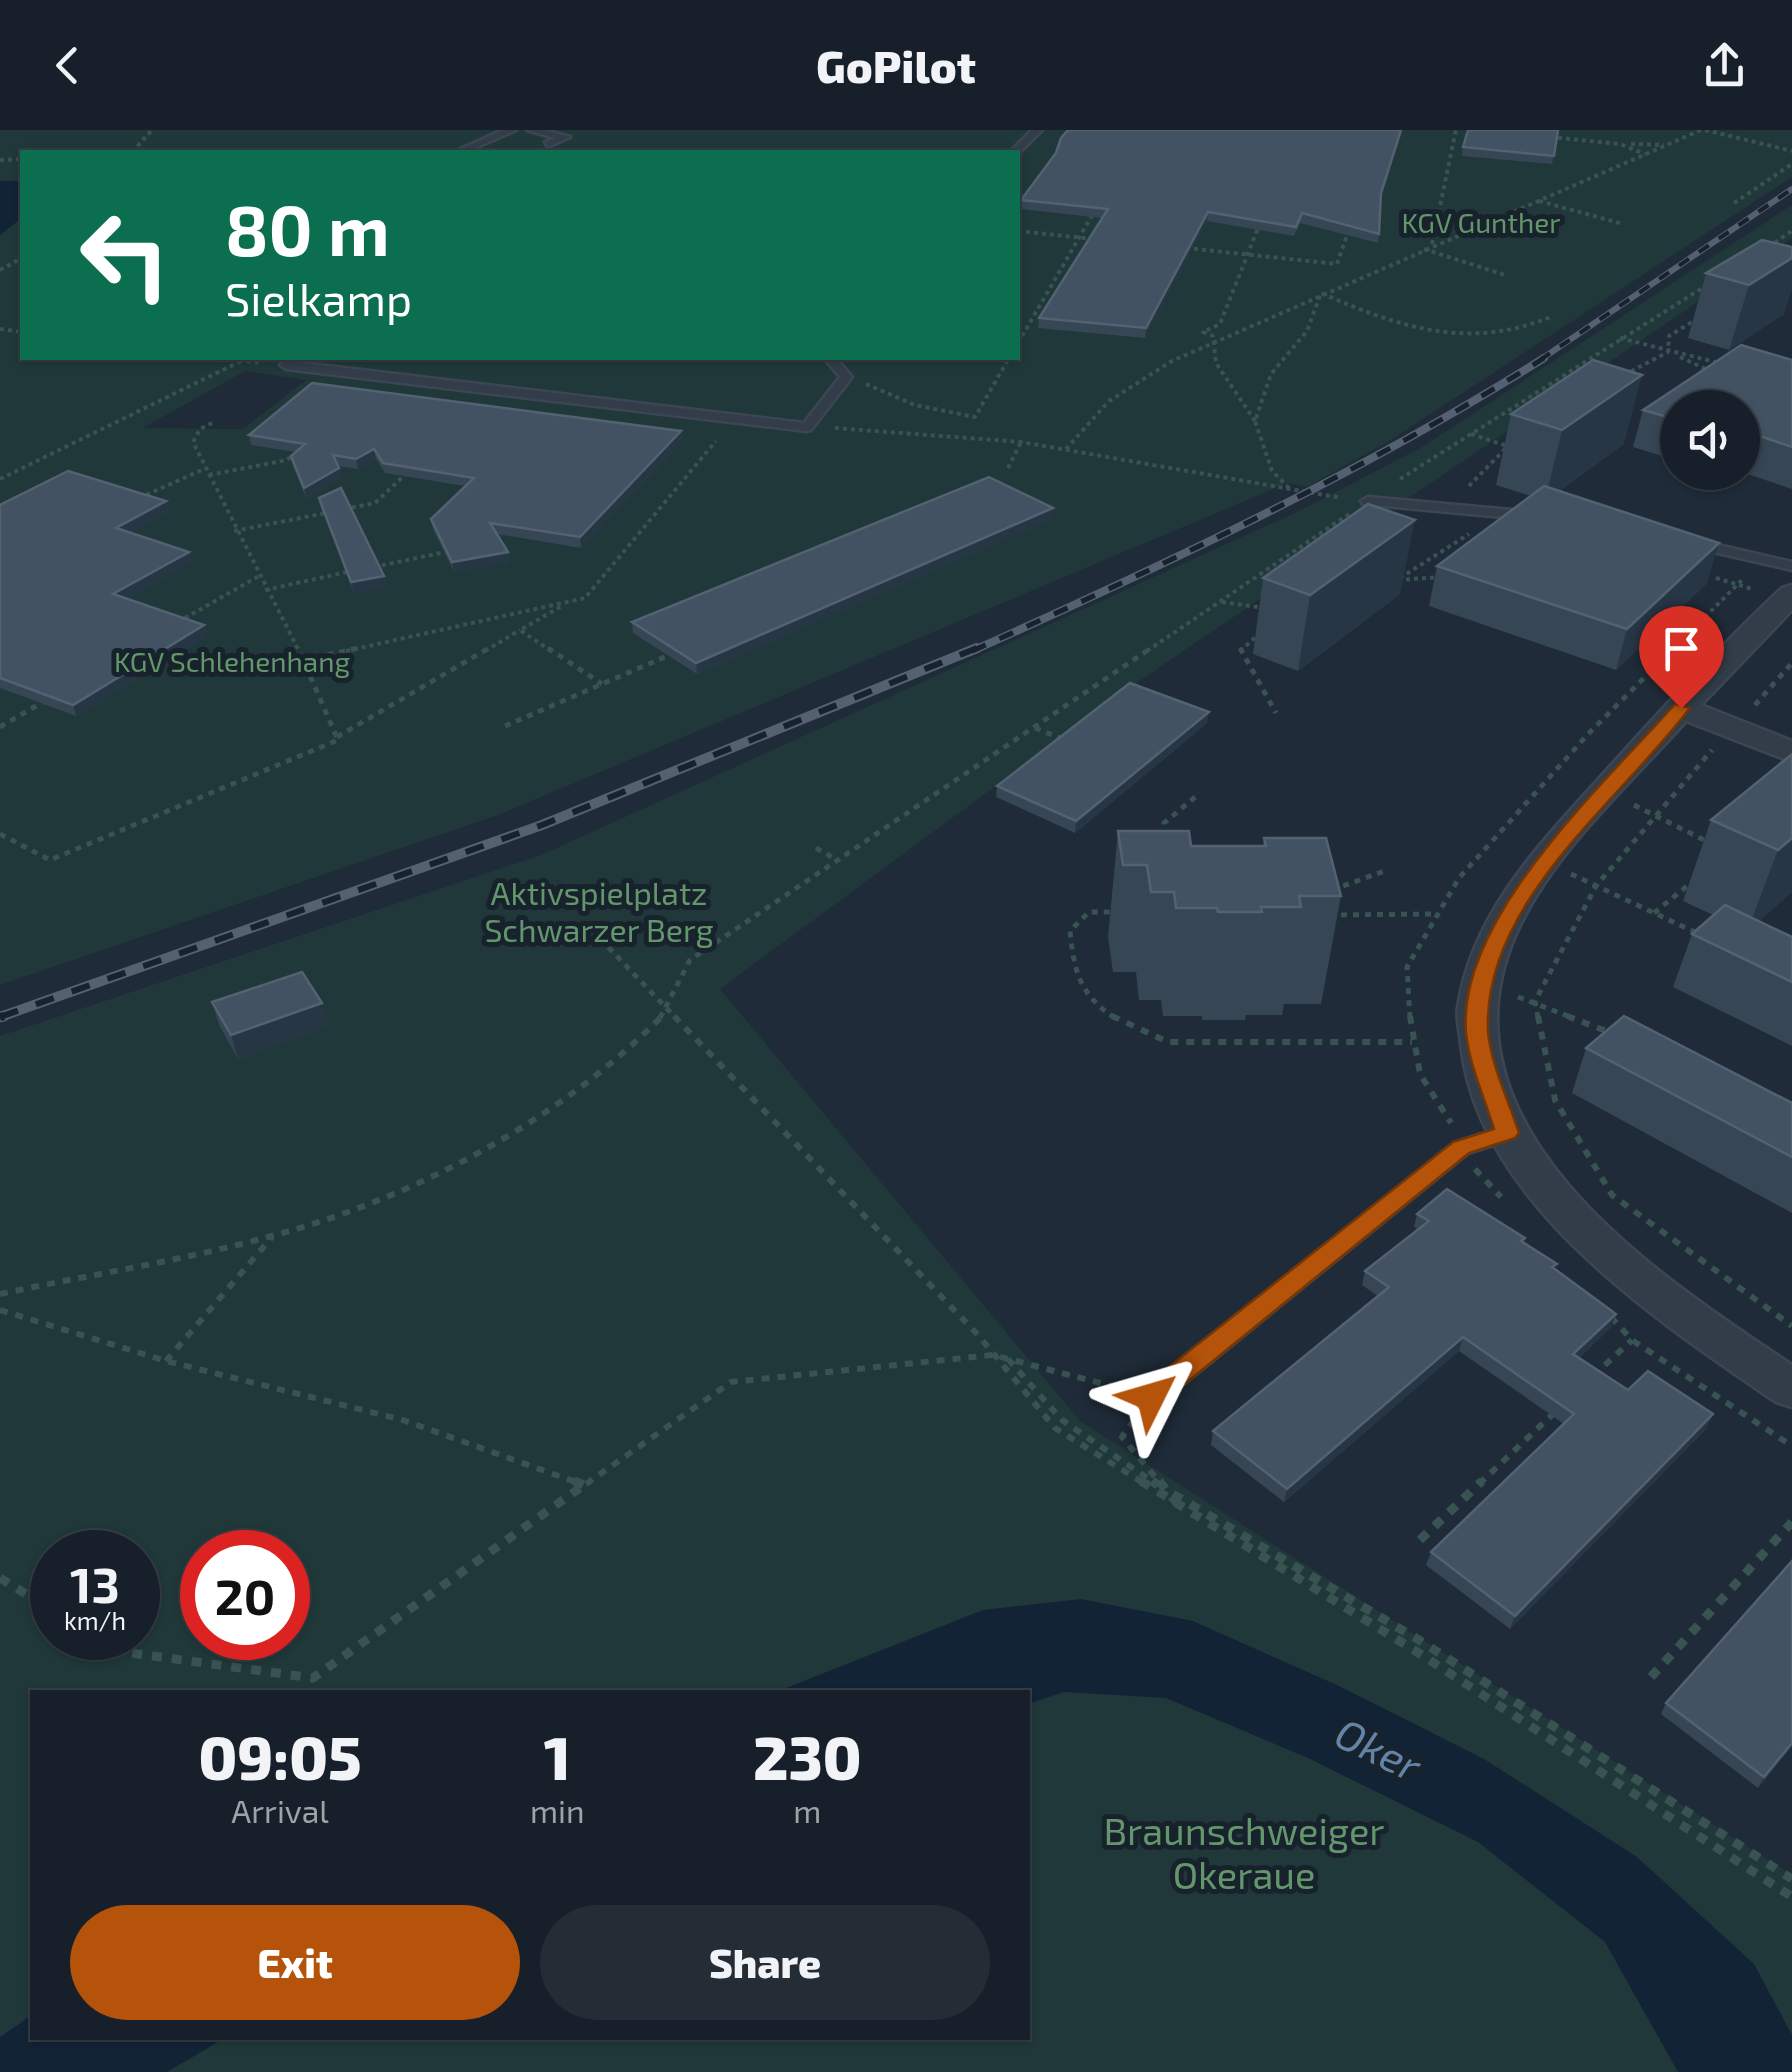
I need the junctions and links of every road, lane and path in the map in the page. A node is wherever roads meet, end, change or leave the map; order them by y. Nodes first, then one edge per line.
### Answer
1 (152, 130) edge
2 (512, 130) edge
3 (532, 130) edge
4 (572, 130) edge
5 (1037, 130) edge
6 (1456, 130) edge
7 (1703, 130) edge
8 (559, 136) junction
9 (1544, 137) edge
10 (1672, 143) junction
11 (548, 144) dead end
12 (1620, 144) junction
13 (134, 150) edge
14 (464, 150) edge
15 (1016, 150) edge
16 (1792, 151) edge
17 (1646, 154) junction
18 (1792, 164) edge
19 (1538, 200) junction
20 (1734, 203) dead end
21 (1097, 207) edge
22 (1262, 219) edge
23 (1623, 224) dead end
24 (1349, 229) edge
25 (1792, 231) edge
26 (1020, 232) edge
27 (1078, 238) junction
28 (1097, 240) edge
29 (1432, 245) junction
30 (1771, 245) junction
31 (1172, 247) edge
32 (1423, 248) junction
33 (1782, 248) edge
34 (1758, 253) edge
35 (1246, 254) junction
36 (1508, 276) dead end
37 (1717, 279) edge
38 (1321, 294) junction
39 (1554, 316) dead end
40 (1701, 316) dead end
41 (1618, 338) junction
42 (1020, 340) edge
43 (1214, 342) junction
44 (1668, 352) junction
45 (232, 360) edge
46 (832, 360) edge
47 (1008, 360) edge
48 (241, 361) junction
49 (1722, 364) edge
50 (286, 366) joint
51 (1722, 376) edge
52 (846, 377) junction
53 (1618, 378) edge
54 (740, 421) junction
55 (1255, 421) junction
56 (212, 422) dead end
57 (807, 427) junction
58 (1470, 434) junction
59 (1522, 438) edge
60 (1022, 442) junction
61 (1508, 446) junction
62 (300, 448) edge
63 (1066, 449) junction
64 (1522, 452) edge
65 (418, 462) edge
66 (1008, 468) dead end
67 (206, 472) junction
68 (0, 479) edge
69 (1294, 492) junction
70 (1368, 501) junction
71 (129, 503) edge
72 (1492, 509) junction
73 (1550, 518) edge
74 (234, 531) junction
75 (1676, 540) edge
76 (462, 548) edge
77 (1278, 562) junction
78 (1792, 566) edge
79 (373, 567) edge
80 (355, 571) edge
81 (1288, 572) edge
82 (1710, 575) edge
83 (259, 576) junction
84 (1452, 576) edge
85 (1748, 588) dead end
86 (265, 590) junction
87 (1792, 594) edge
88 (567, 602) junction
89 (1220, 602) junction
90 (1273, 609) edge
91 (1656, 622) edge
92 (172, 626) edge
93 (520, 630) junction
94 (1265, 630) dead end
95 (1627, 635) edge
96 (1745, 640) junction
97 (1684, 652) dead end
98 (675, 653) edge
99 (304, 660) junction
100 (1792, 663) edge
101 (602, 684) junction
102 (52, 697) edge
103 (1753, 706) dead end
104 (1681, 708) junction
105 (1276, 713) dead end
106 (505, 726) dead end
107 (0, 727) edge
108 (1034, 727) junction
109 (1724, 736) dead end
110 (337, 737) junction
111 (1068, 741) edge
112 (1792, 752) edge
113 (1200, 794) dead end
114 (1654, 815) junction
115 (0, 834) edge
116 (1718, 846) edge
117 (816, 848) dead end
118 (1170, 851) edge
119 (837, 860) junction
120 (1387, 870) dead end
121 (1699, 876) dead end
122 (1593, 884) junction
123 (1324, 890) edge
124 (1126, 912) edge
125 (1654, 913) junction
126 (1438, 914) dead end
127 (1320, 915) edge
128 (1665, 918) joint
129 (558, 927) dead end
130 (1706, 937) edge
131 (1531, 1000) junction
132 (666, 1012) junction
133 (1619, 1037) edge
134 (1412, 1042) dead end
135 (1507, 1133) junction
136 (272, 1236) junction
137 (0, 1294) edge
138 (0, 1310) edge
139 (1790, 1321) edge
140 (1632, 1340) dead end
141 (993, 1356) junction
142 (1006, 1356) junction
143 (166, 1362) junction
144 (1583, 1370) edge
145 (1593, 1376) junction
146 (1579, 1390) edge
147 (1792, 1390) edge
148 (1151, 1397) junction
149 (1564, 1404) edge
150 (584, 1484) junction
151 (1167, 1491) junction
152 (1181, 1508) junction
153 (1792, 1522) edge
154 (1420, 1540) dead end
155 (0, 1578) edge
156 (30, 1596) edge
157 (160, 1657) edge
158 (1651, 1677) dead end
159 (1792, 1879) edge
160 (1792, 1896) edge

1 - 13 path
2 - 14 lane
3 - 8 lane
4 - 8 lane
5 - 15 lane
6 - 29 path
7 - 10 path
7 - 16 path
8 - 11 lane
9 - 12 path
10 - 12 path
10 - 17 path
12 - 17 path
17 - 19 path
18 - 20 path
19 - 23 path
19 - 29 path
21 - 27 path
22 - 35 path
24 - 35 path
25 - 30 path
26 - 27 path
27 - 28 path
27 - 42 path
29 - 32 path
30 - 33 path
30 - 34 path
31 - 35 path
32 - 36 path
32 - 38 path
35 - 43 path
37 - 41 path
38 - 39 path
38 - 43 path
38 - 55 path
40 - 44 path
41 - 44 path
41 - 58 path
43 - 55 path
43 - 63 path
44 - 49 path
44 - 51 path
44 - 53 path
45 - 48 path
46 - 52 lane
47 - 52 path
48 - 50 path
48 - 68 path
50 - 54 lane
52 - 57 lane
54 - 57 lane
54 - 88 path
55 - 69 path
56 - 67 path
57 - 60 path
58 - 61 path
58 - 70 path
59 - 61 path
60 - 63 path
60 - 66 path
61 - 64 path
61 - 72 path
62 - 67 path
63 - 69 path
65 - 74 path
67 - 71 path
67 - 74 path
69 - 70 path
70 - 72 lane
70 - 77 path
72 - 73 lane
72 - 84 path
74 - 83 path
75 - 78 lane
76 - 79 path
77 - 81 path
77 - 89 path
80 - 86 path
82 - 85 path
83 - 86 path
83 - 92 path
86 - 99 path
87 - 96 street
88 - 93 path
88 - 99 path
89 - 90 path
89 - 108 path
91 - 96 path
93 - 101 path
93 - 110 path
94 - 105 path
95 - 97 path
96 - 104 street
98 - 101 path
99 - 110 path
100 - 103 path
101 - 106 path
102 - 107 path
104 - 112 street
104 - 135 street
108 - 111 path
108 - 119 path
109 - 114 path
110 - 115 path
113 - 118 path
114 - 116 path
114 - 122 path
117 - 119 path
119 - 132 path
120 - 123 path
121 - 125 path
122 - 125 path
122 - 131 path
124 - 134 path
125 - 128 path
126 - 127 path
128 - 130 path
129 - 132 path
131 - 133 path
131 - 139 path
132 - 136 path
132 - 141 path
135 - 147 street
135 - 148 lane
136 - 137 path
136 - 143 path
138 - 143 path
140 - 145 path
141 - 142 path
141 - 150 path
141 - 152 path
142 - 148 path
142 - 151 path
143 - 150 path
144 - 145 path
145 - 146 path
148 - 151 path
149 - 154 path
150 - 157 path
151 - 152 path
151 - 159 path
152 - 160 path
153 - 158 path
155 - 156 path

